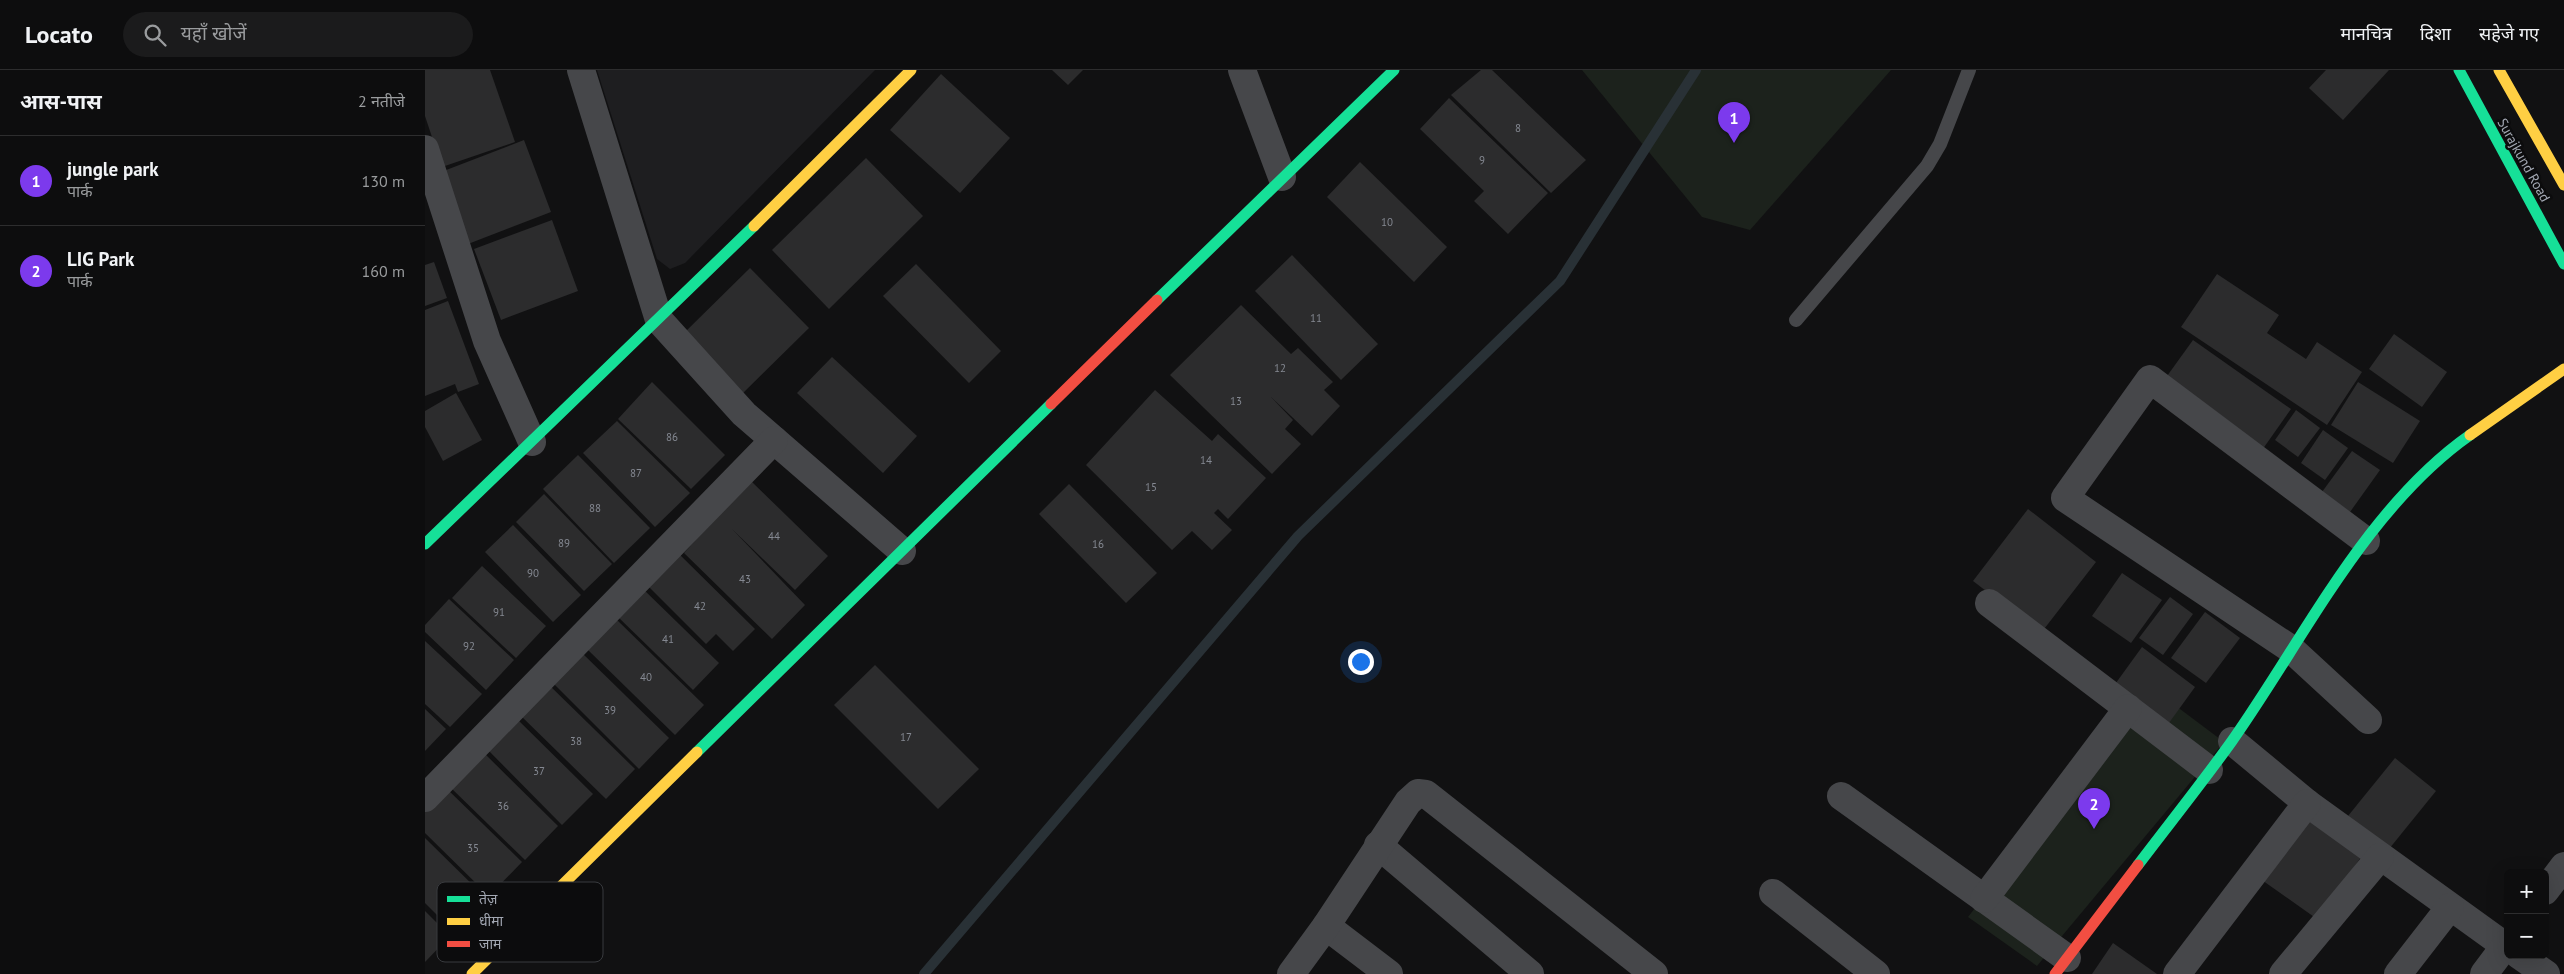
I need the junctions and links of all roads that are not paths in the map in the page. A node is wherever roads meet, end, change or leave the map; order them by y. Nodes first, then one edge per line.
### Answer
1 (581, 70) edge
2 (911, 70) edge
3 (1242, 70) edge
4 (1394, 70) edge
5 (1969, 70) edge
6 (2459, 70) edge
7 (2499, 70) edge
8 (425, 149) edge
9 (1282, 177) junction
10 (2564, 186) edge
11 (2564, 264) edge
12 (659, 320) junction
13 (1796, 320) dead end
14 (2564, 369) edge
15 (774, 440) junction
16 (532, 442) junction
17 (429, 533) edge
18 (2366, 541) junction
19 (902, 551) junction
20 (1989, 603) dead end
21 (2291, 649) junction
22 (2128, 708) junction
23 (2368, 720) dead end
24 (2232, 741) junction
25 (2209, 770) junction
26 (1841, 796) dead end
27 (425, 798) edge
28 (2307, 803) junction
29 (1377, 845) junction
30 (2380, 857) junction
31 (2564, 866) edge
32 (566, 882) edge
33 (2549, 886) edge
34 (1773, 893) dead end
35 (1984, 899) junction
36 (2450, 907) junction
37 (1327, 926) junction
38 (2504, 944) edge
39 (2504, 954) edge
40 (2525, 959) edge
41 (485, 962) edge
42 (2061, 966) edge
43 (473, 974) edge
44 (1291, 974) edge
45 (1389, 974) edge
46 (1531, 974) edge
47 (1654, 974) edge
48 (1876, 974) edge
49 (2177, 974) edge
50 (2283, 974) edge
51 (2397, 974) edge
52 (2484, 974) edge
53 (2546, 974) edge

1 - 12 street
2 - 12 street
3 - 9 street
4 - 9 street
5 - 13 lane
6 - 11 street, Surajkund Road
7 - 10 street, Surajkund Road
8 - 16 street
9 - 19 street
12 - 15 street
12 - 16 street
14 - 18 street
15 - 19 street
15 - 27 street
16 - 17 street
18 - 21 street
18 - 21 street
19 - 32 street
20 - 22 street
21 - 23 street
21 - 24 street
22 - 25 street
22 - 35 street
24 - 25 street
24 - 28 street
25 - 42 street
26 - 35 street
28 - 30 street
28 - 49 street
29 - 37 street
29 - 46 street
29 - 47 street
30 - 36 street
30 - 50 street
31 - 33 street
34 - 48 street
35 - 42 street
36 - 38 street
36 - 51 street
37 - 44 street
37 - 45 street
39 - 52 street
40 - 53 street
41 - 43 street

